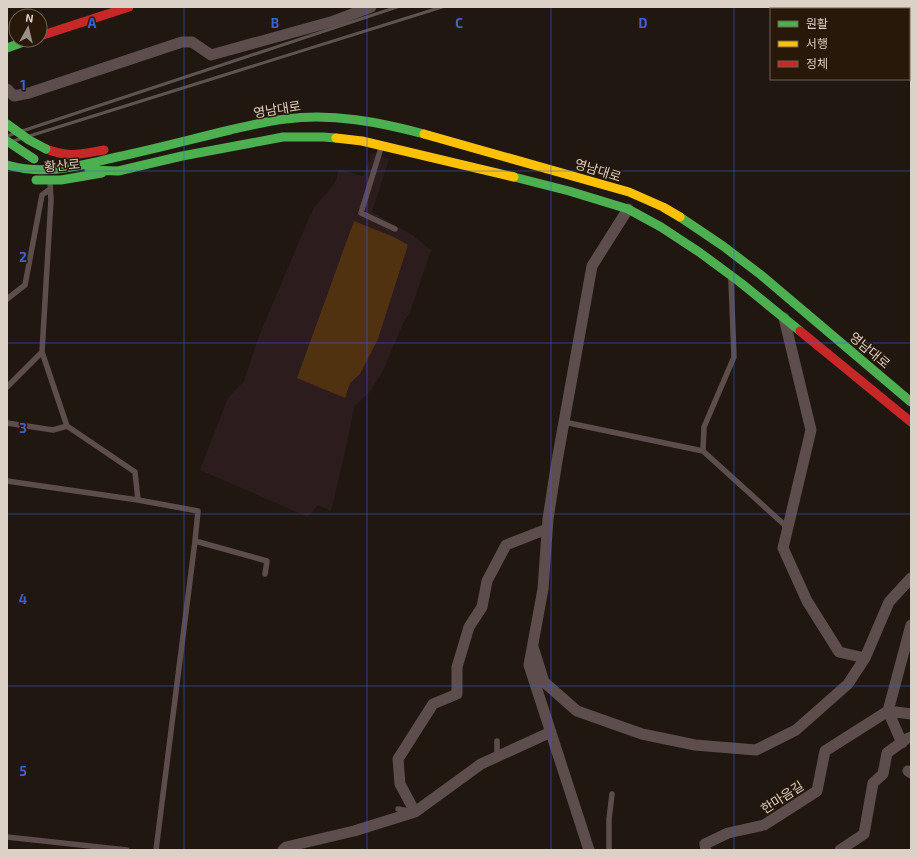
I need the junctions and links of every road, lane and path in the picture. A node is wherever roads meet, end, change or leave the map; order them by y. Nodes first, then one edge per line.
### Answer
1 (129, 7) edge
2 (371, 7) edge
3 (48, 33) edge
4 (7, 90) edge
5 (7, 124) edge
6 (215, 134) junction
7 (7, 141) edge
8 (381, 145) junction
9 (7, 165) edge
10 (72, 167) junction
11 (118, 170) junction
12 (49, 171) junction
13 (26, 179) dead end
14 (50, 185) junction
15 (628, 209) junction
16 (394, 229) dead end
17 (731, 276) junction
18 (7, 299) edge
19 (784, 318) junction
20 (42, 352) junction
21 (7, 387) edge
22 (911, 402) edge
23 (564, 422) junction
24 (911, 422) edge
25 (7, 424) edge
26 (67, 426) junction
27 (703, 451) junction
28 (7, 481) edge
29 (138, 500) junction
30 (788, 528) junction
31 (547, 529) junction
32 (195, 542) junction
33 (265, 574) dead end
34 (911, 578) edge
35 (911, 625) edge
36 (533, 645) junction
37 (865, 658) junction
38 (888, 711) junction
39 (911, 714) edge
40 (551, 732) junction
41 (906, 740) edge
42 (497, 741) dead end
43 (497, 757) junction
44 (612, 794) dead end
45 (398, 809) dead end
46 (415, 812) junction
47 (7, 838) edge
48 (283, 846) edge
49 (127, 850) edge
50 (156, 850) edge
51 (589, 850) edge
52 (610, 850) edge
53 (706, 850) edge
54 (840, 850) edge

1 - 3 main road
2 - 4 street
5 - 6 main road, 영남대로, bridge
6 - 10 main road, 영남대로
6 - 22 main road, 영남대로
7 - 10 main road, 영남대로, bridge
8 - 11 main road, 영남대로
8 - 15 main road, 영남대로
8 - 16 lane
9 - 12 main road, 황산로
10 - 11 main road, 영남대로
10 - 12 main road, 황산로
11 - 14 main road, 황산로
12 - 14 lane
13 - 14 main road, 황산로
14 - 18 lane
14 - 20 lane
15 - 17 main road, 영남대로
15 - 23 street
17 - 19 main road, 영남대로
17 - 27 lane
19 - 24 main road, 영남대로
19 - 30 street
20 - 21 lane
20 - 26 lane
23 - 27 lane
23 - 31 street
25 - 26 lane
26 - 29 lane
27 - 30 lane
28 - 29 lane
29 - 32 lane
30 - 37 street
31 - 36 street
31 - 46 street
32 - 33 lane
32 - 50 lane
34 - 37 street
35 - 38 street
36 - 37 street
36 - 40 street
38 - 39 street
38 - 41 street
38 - 53 street, 한마음길
40 - 43 street
40 - 51 street
41 - 54 street
42 - 43 lane
43 - 46 street
44 - 52 lane
45 - 46 lane
46 - 48 street
47 - 49 lane

